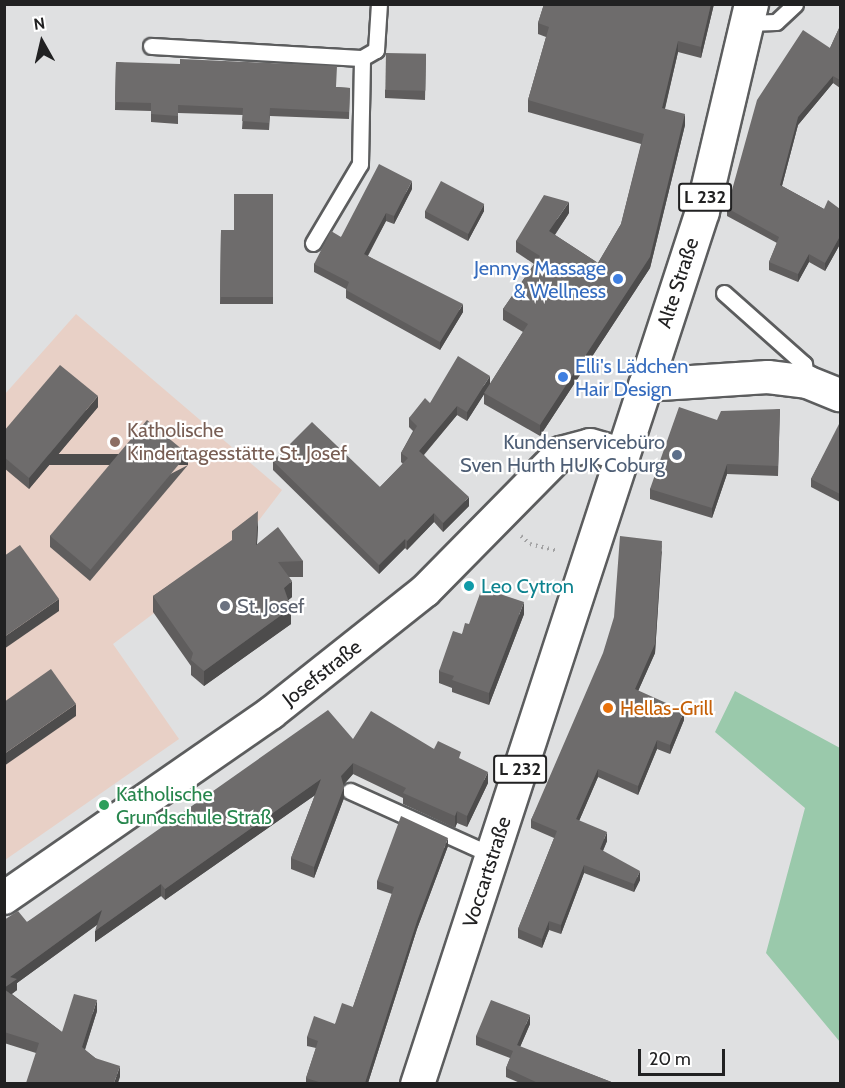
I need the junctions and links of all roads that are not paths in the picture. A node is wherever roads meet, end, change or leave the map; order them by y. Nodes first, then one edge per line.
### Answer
1 (379, 4) edge
2 (795, 4) edge
3 (749, 14) edge
4 (151, 46) dead end
5 (362, 58) junction
6 (313, 243) dead end
7 (724, 292) dead end
8 (807, 382) junction
9 (645, 386) junction
10 (840, 395) edge
11 (621, 454) junction
12 (350, 791) dead end
13 (494, 856) junction
14 (4, 898) edge
15 (417, 1083) edge

1 - 5 lane
2 - 3 lane
3 - 9 main road, Alte Straße / L 232
4 - 5 lane
5 - 6 lane
7 - 8 lane
8 - 9 street
8 - 10 street
9 - 11 main road, Alte Straße / L 232
11 - 13 main road, Voccartstraße / L 232
11 - 14 street, Josefstraße
12 - 13 lane
13 - 15 main road, Voccartstraße / L 232

